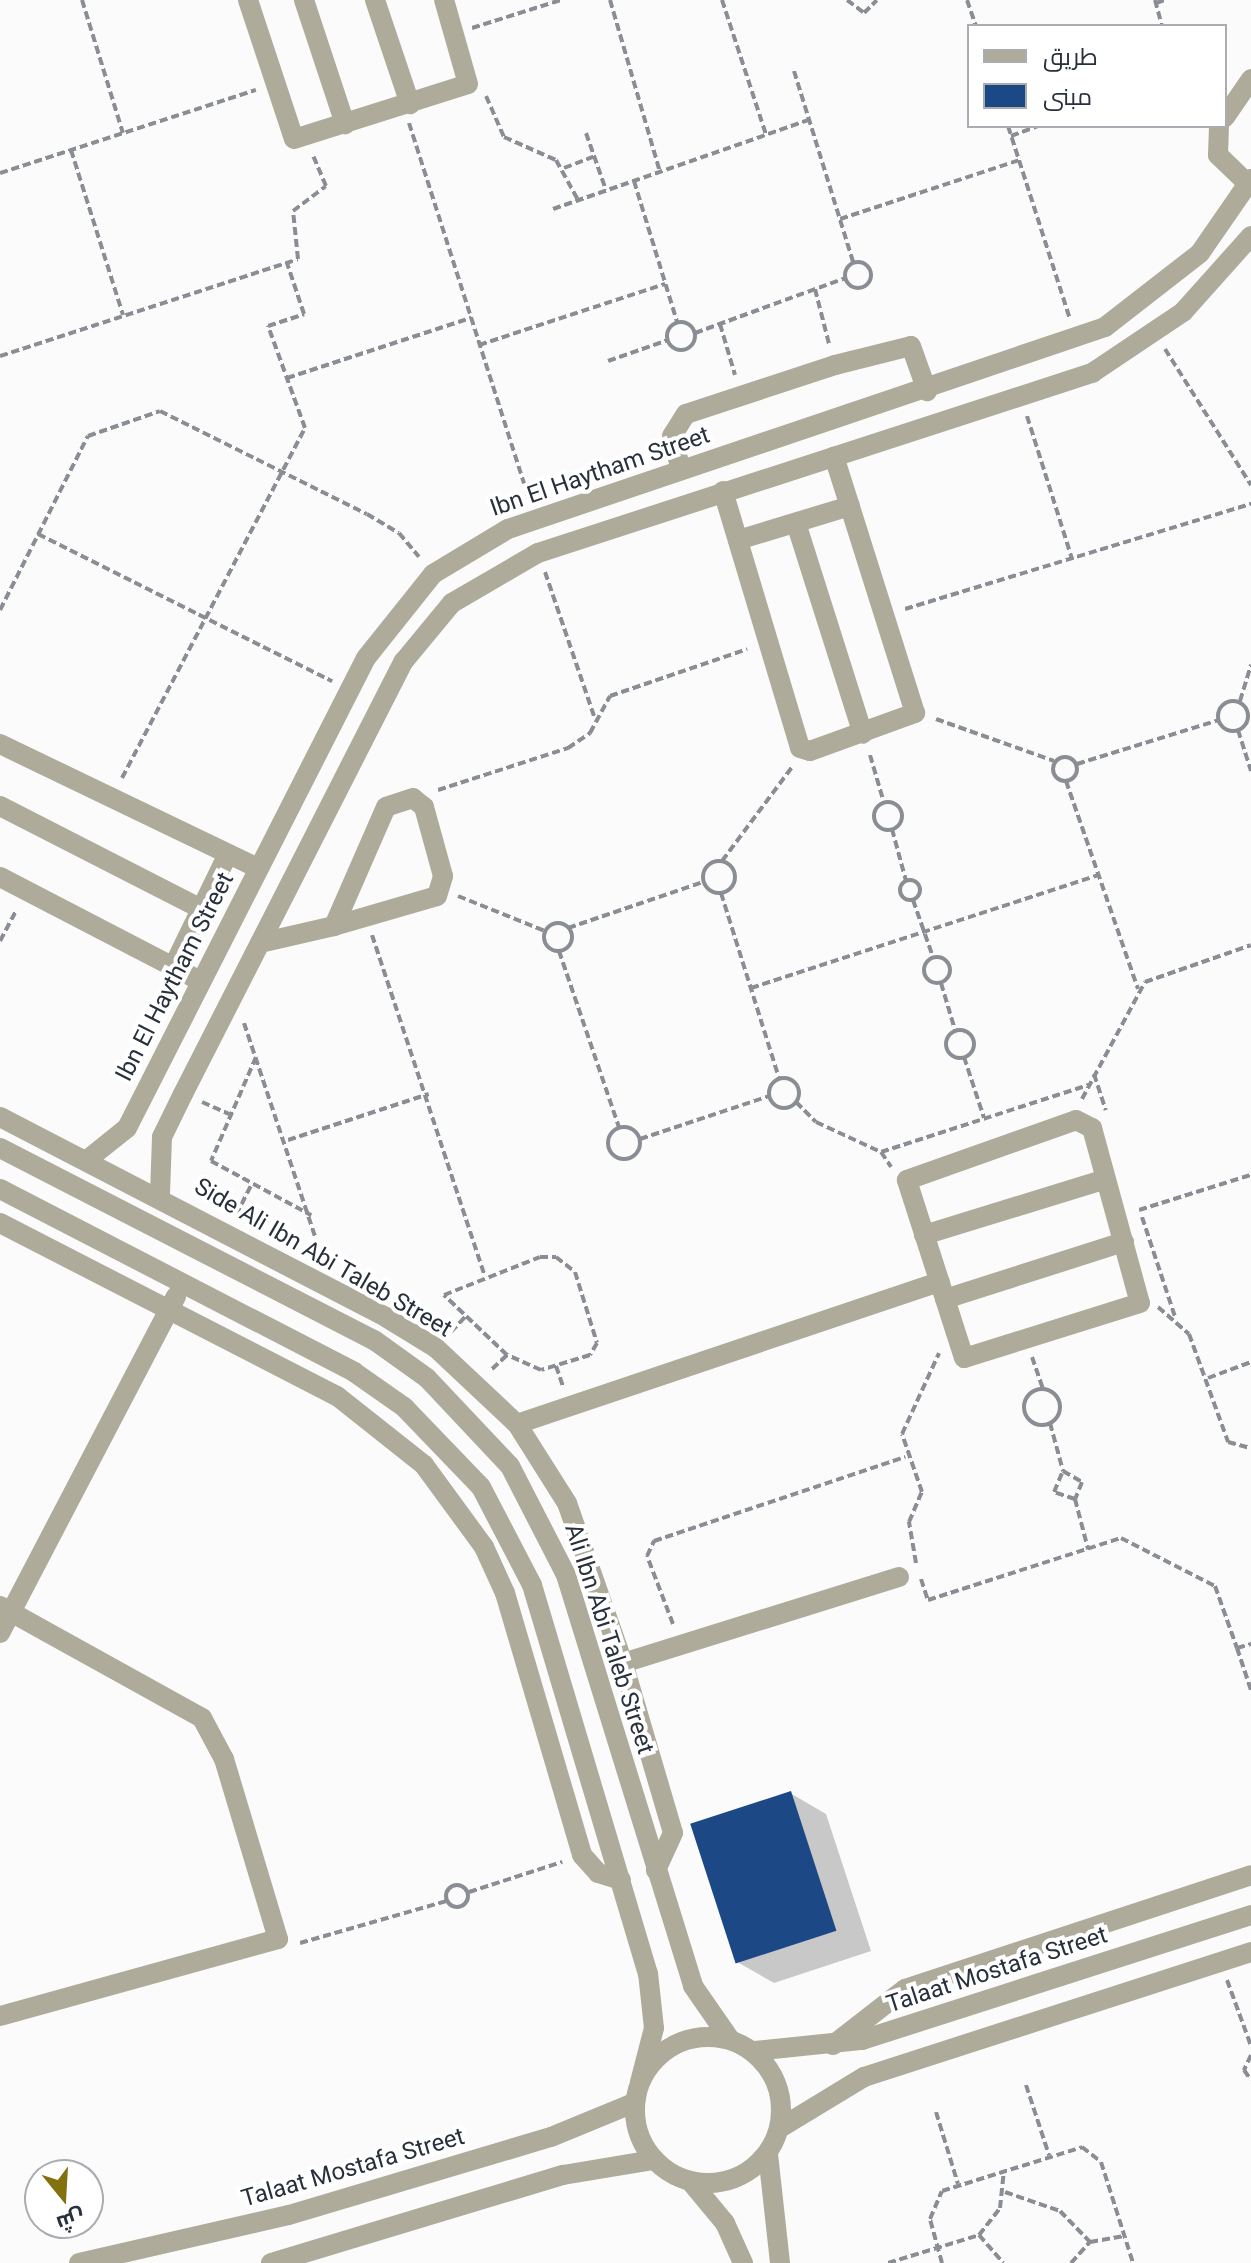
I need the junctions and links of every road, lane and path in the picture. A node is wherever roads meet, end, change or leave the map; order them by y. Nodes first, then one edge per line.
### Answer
1 (82, 0) edge
2 (248, 0) edge
3 (304, 0) edge
4 (375, 0) edge
5 (444, 0) edge
6 (561, 0) edge
7 (610, 0) edge
8 (722, 0) edge
9 (847, 0) edge
10 (877, 0) edge
11 (967, 0) edge
12 (1165, 0) edge
13 (1155, 1) edge
14 (975, 24) edge
15 (1161, 24) edge
16 (454, 33) junction
17 (794, 71) dead end
18 (1251, 79) edge
19 (274, 84) junction
20 (468, 84) junction
21 (406, 105) junction
22 (1227, 114) edge
23 (808, 120) junction
24 (345, 124) junction
25 (1009, 128) edge
26 (1033, 128) edge
27 (1219, 128) edge
28 (123, 133) junction
29 (586, 133) dead end
30 (766, 135) junction
31 (1011, 136) junction
32 (294, 139) junction
33 (71, 150) junction
34 (595, 156) junction
35 (1019, 160) junction
36 (564, 168) junction
37 (660, 172) junction
38 (0, 173) edge
39 (634, 181) junction
40 (1249, 181) edge
41 (606, 190) junction
42 (578, 200) junction
43 (553, 209) dead end
44 (840, 219) junction
45 (1251, 236) edge
46 (853, 262) junction
47 (287, 263) junction
48 (845, 278) junction
49 (665, 284) junction
50 (815, 289) junction
51 (123, 316) junction
52 (471, 318) junction
53 (677, 322) junction
54 (720, 324) junction
55 (695, 333) junction
56 (1156, 334) junction
57 (668, 340) junction
58 (1077, 340) junction
59 (479, 345) junction
60 (0, 356) edge
61 (608, 361) dead end
62 (835, 365) junction
63 (287, 378) junction
64 (927, 391) junction
65 (742, 395) junction
66 (1022, 400) junction
67 (771, 443) junction
68 (834, 456) junction
69 (283, 469) junction
70 (681, 470) junction
71 (781, 473) junction
72 (1251, 485) edge
73 (723, 491) junction
74 (1251, 504) edge
75 (850, 506) junction
76 (535, 519) junction
77 (796, 523) junction
78 (38, 534) junction
79 (738, 540) junction
80 (538, 553) junction
81 (1072, 559) junction
82 (433, 574) junction
83 (0, 610) edge
84 (885, 615) junction
85 (205, 616) junction
86 (768, 642) junction
87 (1251, 665) edge
88 (352, 691) junction
89 (1240, 702) junction
90 (915, 713) junction
91 (1219, 720) junction
92 (596, 721) junction
93 (1238, 730) junction
94 (863, 734) junction
95 (0, 744) edge
96 (804, 752) junction
97 (1054, 761) junction
98 (1077, 764) junction
99 (1251, 771) edge
100 (1066, 781) junction
101 (113, 795) junction
102 (413, 798) junction
103 (884, 803) junction
104 (0, 806) edge
105 (892, 829) junction
106 (228, 854) junction
107 (722, 861) junction
108 (258, 868) junction
109 (1098, 875) junction
110 (0, 877) edge
111 (906, 881) junction
112 (703, 882) junction
113 (442, 889) junction
114 (27, 891) junction
115 (721, 893) junction
116 (913, 900) junction
117 (201, 909) junction
118 (366, 917) junction
119 (334, 926) junction
120 (568, 928) junction
121 (545, 931) junction
122 (924, 931) junction
123 (0, 941) edge
124 (260, 943) junction
125 (1251, 945) edge
126 (559, 951) junction
127 (933, 957) junction
128 (174, 965) junction
129 (201, 981) junction
130 (941, 983) junction
131 (751, 988) junction
132 (1138, 989) junction
133 (233, 994) junction
134 (955, 1030) junction
135 (257, 1055) junction
136 (964, 1057) junction
137 (779, 1078) junction
138 (1088, 1085) junction
139 (183, 1094) junction
140 (429, 1094) junction
141 (769, 1096) junction
142 (796, 1102) junction
143 (229, 1114) junction
144 (0, 1117) edge
145 (984, 1118) junction
146 (1085, 1121) junction
147 (619, 1127) junction
148 (640, 1139) junction
149 (288, 1140) junction
150 (0, 1148) edge
151 (87, 1160) junction
152 (1251, 1175) edge
153 (1106, 1179) junction
154 (251, 1185) junction
155 (0, 1189) edge
156 (160, 1194) junction
157 (1139, 1210) dead end
158 (311, 1215) junction
159 (0, 1223) edge
160 (228, 1231) junction
161 (924, 1235) junction
162 (1124, 1242) junction
163 (485, 1277) junction
164 (184, 1283) junction
165 (330, 1287) junction
166 (942, 1291) junction
167 (1140, 1303) junction
168 (170, 1307) junction
169 (957, 1337) junction
170 (1027, 1343) junction
171 (1251, 1362) edge
172 (1207, 1378) junction
173 (1043, 1389) junction
174 (1050, 1423) junction
175 (517, 1424) junction
176 (1251, 1448) edge
177 (905, 1457) junction
178 (1063, 1471) junction
179 (1075, 1499) junction
180 (1088, 1549) junction
181 (899, 1577) dead end
182 (6, 1609) edge
183 (0, 1633) edge
184 (1251, 1644) edge
185 (681, 1645) junction
186 (1237, 1648) junction
187 (623, 1663) junction
188 (1251, 1690) edge
189 (582, 1855) junction
190 (656, 1870) junction
191 (1251, 1875) edge
192 (621, 1880) junction
193 (469, 1892) junction
194 (446, 1901) junction
195 (1251, 1915) edge
196 (278, 1939) junction
197 (1251, 1952) edge
198 (1220, 1962) junction
199 (0, 2016) edge
200 (729, 2038) junction
201 (833, 2045) junction
202 (1251, 2046) edge
203 (755, 2051) junction
204 (1251, 2055) edge
205 (1251, 2080) edge
206 (640, 2082) junction
207 (1026, 2085) dead end
208 (634, 2103) junction
209 (936, 2112) dead end
210 (780, 2128) junction
211 (768, 2154) junction
212 (1049, 2155) junction
213 (654, 2160) junction
214 (1004, 2170) junction
215 (691, 2182) junction
216 (958, 2184) junction
217 (1004, 2191) junction
218 (979, 2235) junction
219 (1125, 2236) junction
220 (1090, 2242) junction
221 (935, 2247) junction
222 (79, 2263) edge
223 (271, 2263) edge
224 (743, 2263) edge
225 (780, 2263) edge
226 (888, 2263) edge
227 (942, 2263) edge
228 (1003, 2263) edge
229 (1071, 2263) edge
230 (1133, 2263) edge

1 - 28 path
2 - 19 street
3 - 24 street
4 - 21 street
5 - 16 street
6 - 16 path
7 - 37 path
8 - 30 path
9 - 10 path
11 - 14 path
12 - 13 path
13 - 15 path
16 - 20 street
17 - 23 path
18 - 22 street
19 - 28 path
19 - 32 street
20 - 21 street
20 - 36 path
21 - 24 street
21 - 52 path
23 - 30 path
23 - 44 path
24 - 32 street
25 - 31 path
26 - 31 path
27 - 40 street
28 - 33 path
29 - 34 path
30 - 37 path
31 - 35 path
32 - 47 path
33 - 38 path
33 - 51 path
34 - 36 path
34 - 41 path
35 - 44 path
35 - 58 path
36 - 42 path
37 - 39 path
39 - 41 path
39 - 49 path
40 - 58 street, Ibn El Haytham Street
41 - 42 path
42 - 43 path
44 - 46 path
45 - 56 street
46 - 48 path
46 - 48 path
47 - 51 path
47 - 63 path
48 - 50 path
49 - 53 path
49 - 59 path
50 - 54 path
50 - 62 path
51 - 60 path
52 - 59 path
52 - 63 path
53 - 55 path
53 - 57 path
54 - 55 path
54 - 65 path
55 - 57 path
56 - 66 street
56 - 72 path
57 - 61 path
58 - 64 street, Ibn El Haytham Street
59 - 76 path
62 - 64 street
62 - 65 street
63 - 69 path
64 - 67 street, Ibn El Haytham Street
65 - 70 street
66 - 68 street
66 - 81 path
67 - 70 street, Ibn El Haytham Street
67 - 71 street
68 - 71 street
68 - 75 street
69 - 78 path
69 - 82 path
69 - 85 path
70 - 76 street, Ibn El Haytham Street
71 - 73 street
73 - 79 street
73 - 80 street
74 - 81 path
75 - 77 street
75 - 84 street
76 - 82 street, Ibn El Haytham Street
77 - 79 street
77 - 94 street
78 - 83 path
78 - 85 path
79 - 86 street
80 - 92 path
80 - 124 street
81 - 84 path
82 - 88 street, Ibn El Haytham Street
84 - 90 street
85 - 88 path
85 - 101 path
86 - 92 path
86 - 96 street
87 - 89 path
88 - 108 street, Ibn El Haytham Street
89 - 91 path
89 - 93 path
90 - 94 street
90 - 97 path
91 - 93 path
91 - 98 path
92 - 102 path
93 - 99 path
94 - 96 street
94 - 103 path
95 - 101 street
96 - 107 path
97 - 98 path
97 - 100 path
98 - 100 path
100 - 109 path
101 - 106 street
102 - 113 street
102 - 119 street
103 - 105 path
103 - 105 path
104 - 117 street
105 - 111 path
106 - 108 street
106 - 117 street
107 - 112 path
107 - 115 path
108 - 129 street, Ibn El Haytham Street
109 - 122 path
109 - 132 path
110 - 114 street
111 - 116 path
111 - 116 path
112 - 115 path
112 - 120 path
113 - 118 street
113 - 121 path
114 - 123 path
114 - 128 street
115 - 131 path
116 - 122 path
117 - 128 street
118 - 119 street
118 - 140 path
119 - 124 street
120 - 121 path
120 - 126 path
121 - 126 path
122 - 127 path
122 - 131 path
124 - 133 street
125 - 132 path
126 - 147 path
127 - 130 path
127 - 130 path
128 - 129 street
129 - 151 street, Ibn El Haytham Street
130 - 134 path
131 - 137 path
132 - 138 path
133 - 135 path
133 - 139 street
134 - 136 path
134 - 136 path
135 - 143 path
135 - 149 path
136 - 145 path
137 - 141 path
137 - 142 path
138 - 145 path
138 - 146 path
139 - 143 path
139 - 156 street
140 - 149 path
140 - 163 path
141 - 142 path
141 - 148 path
142 - 145 path
143 - 154 path
144 - 151 street, Side Ali Ibn Abi Taleb Street
146 - 153 street
146 - 161 street
147 - 148 path
147 - 148 path
149 - 158 path
150 - 190 street, Ali Ibn Abi Taleb Street
151 - 156 street, Side Ali Ibn Abi Taleb Street
152 - 157 path
153 - 161 street
153 - 162 street
154 - 158 path
154 - 160 path
155 - 164 street
156 - 160 street, Side Ali Ibn Abi Taleb Street
158 - 165 path
159 - 168 street
160 - 165 street, Side Ali Ibn Abi Taleb Street
161 - 166 street
162 - 166 street
162 - 167 street
163 - 163 path
164 - 168 street
164 - 192 street
165 - 175 street, Side Ali Ibn Abi Taleb Street
166 - 169 street
166 - 175 street
167 - 170 street
167 - 172 path
168 - 182 street
168 - 189 street
169 - 170 street
169 - 177 path
170 - 173 path
171 - 172 path
172 - 176 path
173 - 174 path
173 - 174 path
174 - 178 path
175 - 187 street, Side Ali Ibn Abi Taleb Street
177 - 180 path
177 - 185 path
178 - 179 path
178 - 179 path
179 - 180 path
180 - 186 path
181 - 185 street
182 - 183 street
182 - 196 street
184 - 186 path
185 - 187 street
186 - 188 path
187 - 190 street, Side Ali Ibn Abi Taleb Street
189 - 192 street
189 - 193 path
190 - 200 street, Ali Ibn Abi Taleb Street
191 - 201 street
192 - 206 street
193 - 194 path
193 - 194 path
194 - 196 path
195 - 201 street, Talaat Mostafa Street
196 - 199 street
197 - 198 street
198 - 202 path
198 - 210 street
200 - 203 street
200 - 206 street
201 - 203 street, Talaat Mostafa Street
203 - 210 street
204 - 205 path
206 - 208 street
207 - 212 path
208 - 213 street
208 - 222 street, Talaat Mostafa Street
209 - 216 path
210 - 211 street
211 - 215 street
211 - 225 street
212 - 214 path
212 - 219 path
213 - 215 street
213 - 223 street
214 - 216 path
214 - 217 path
215 - 224 street
216 - 221 path
217 - 218 path
217 - 220 path
218 - 221 path
218 - 228 path
219 - 220 path
219 - 230 path
220 - 229 path
221 - 226 path
221 - 227 path

